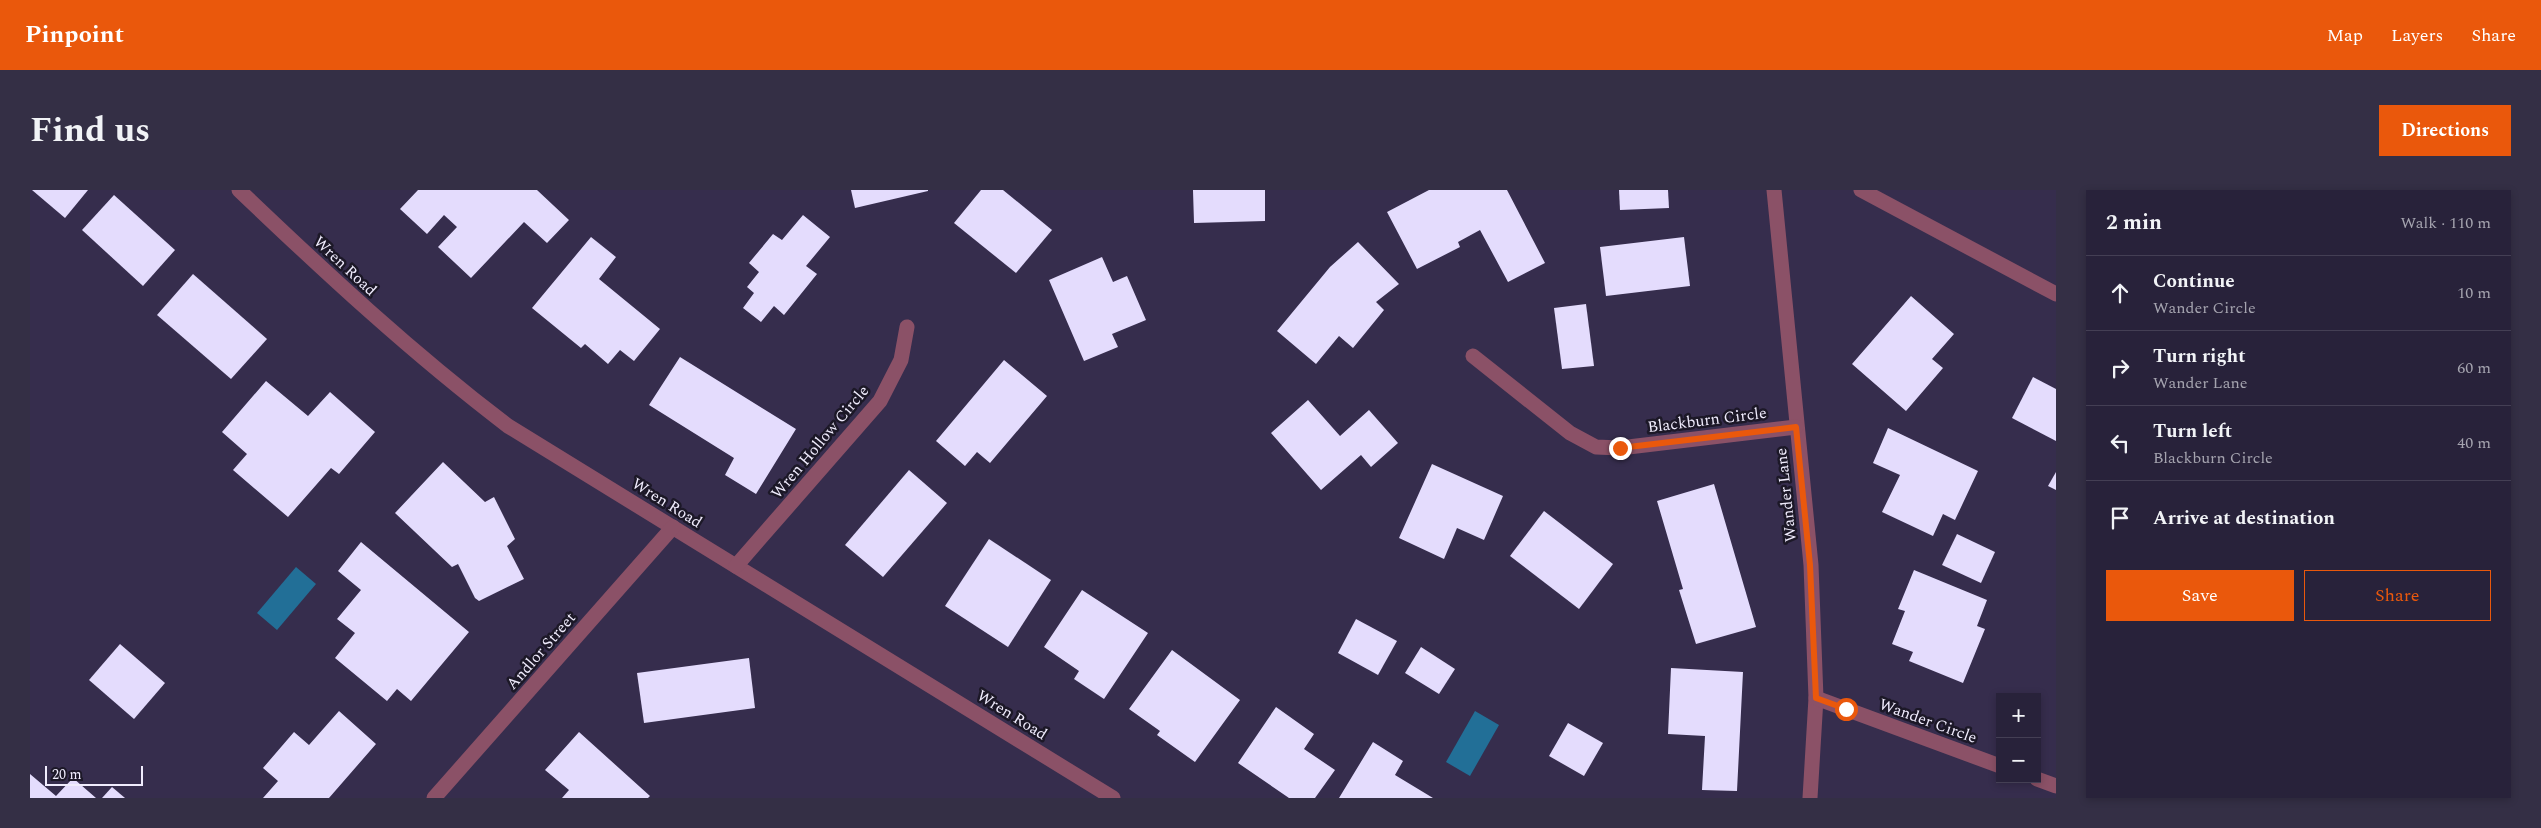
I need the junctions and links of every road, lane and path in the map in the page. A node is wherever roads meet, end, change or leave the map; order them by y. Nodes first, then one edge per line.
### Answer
1 (239, 190) edge
2 (1774, 190) edge
3 (1861, 190) edge
4 (2056, 294) edge
5 (907, 327) dead end
6 (1473, 356) dead end
7 (1796, 427) junction
8 (673, 527) junction
9 (736, 566) junction
10 (1816, 698) junction
11 (1996, 765) edge
12 (2041, 780) edge
13 (2056, 786) edge
14 (434, 798) edge
15 (1114, 798) edge
16 (1810, 798) edge

1 - 8 street, Wren Road
2 - 7 street, Wander Lane
3 - 4 street
5 - 9 street, Wren Hollow Circle
6 - 7 street, Blackburn Circle
7 - 10 street, Wander Lane
8 - 9 street, Wren Road
8 - 14 street, Andlor Street
9 - 15 street, Wren Road
10 - 11 street, Wander Circle
10 - 16 street, Wander Lane
12 - 13 street

